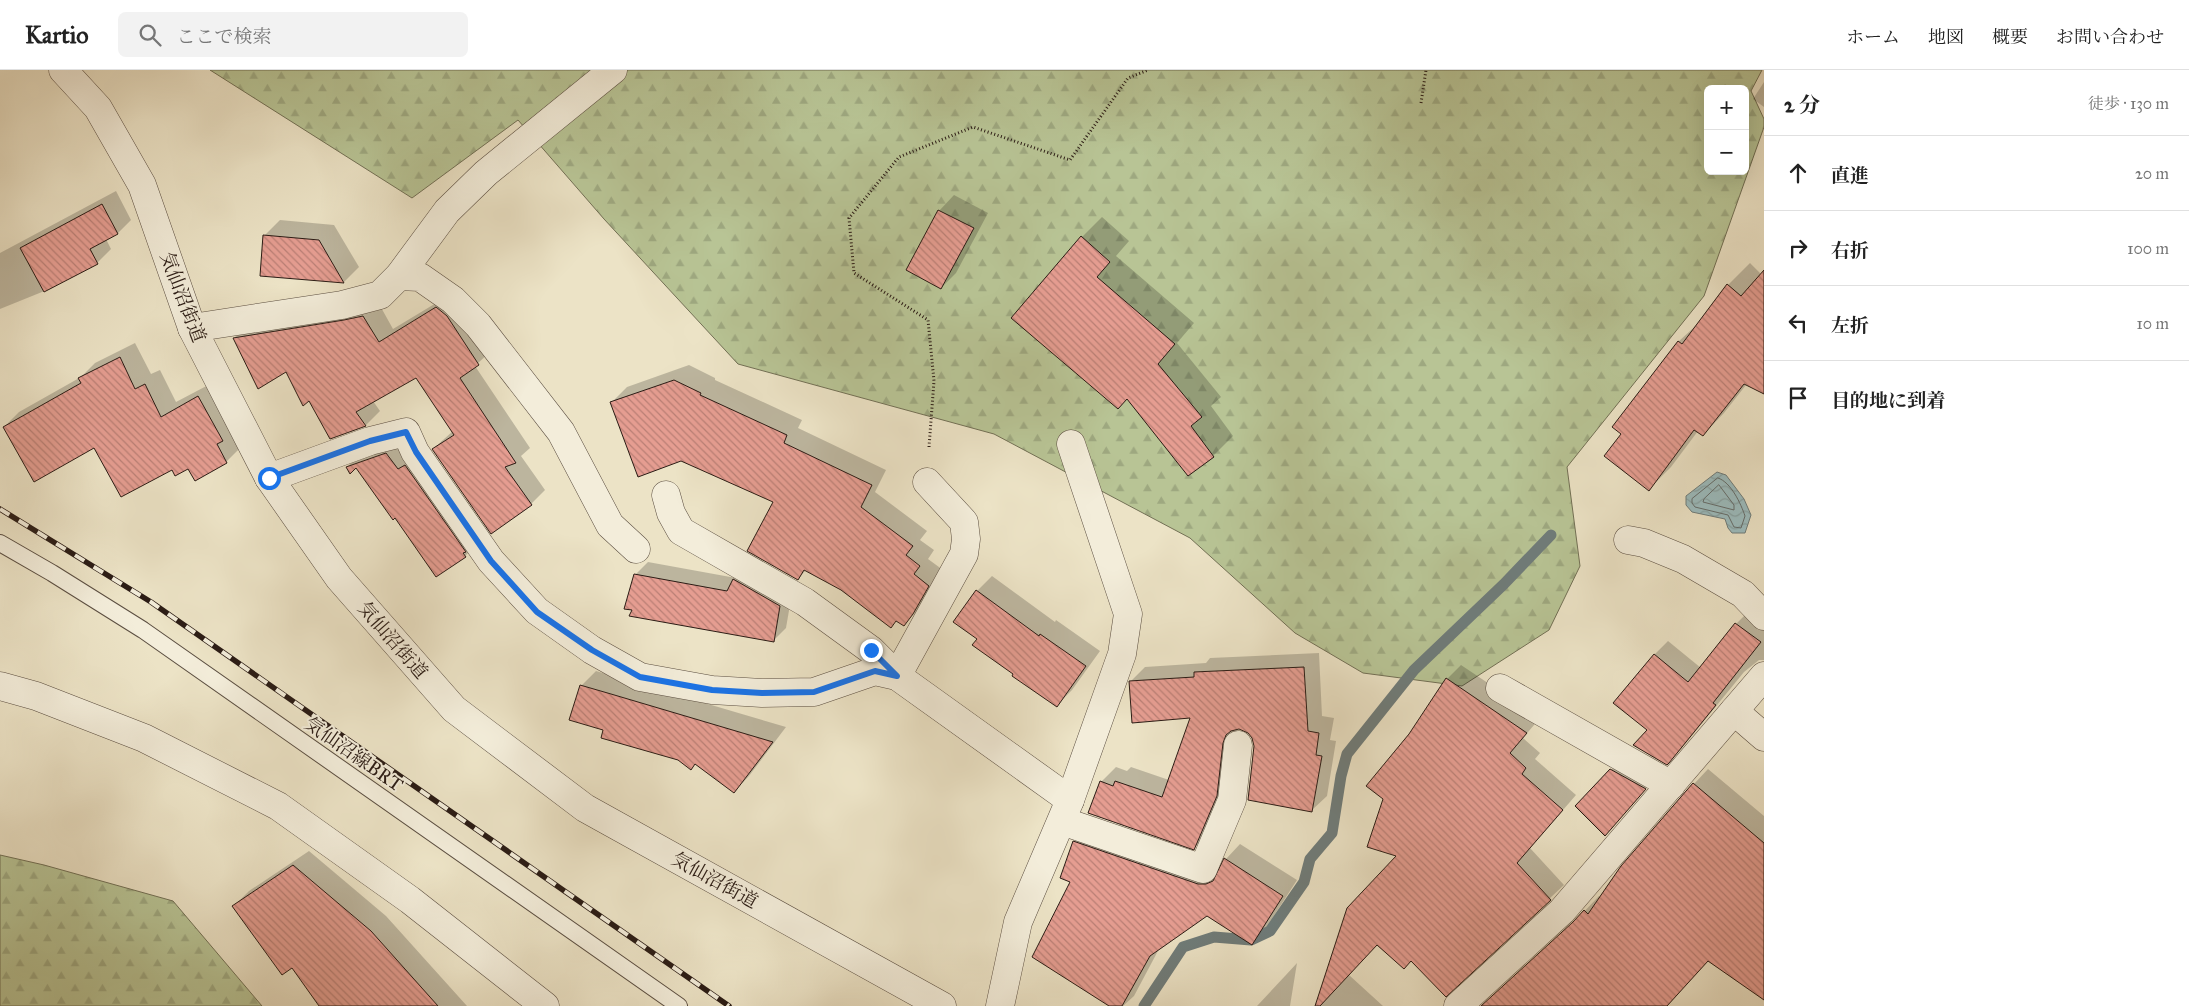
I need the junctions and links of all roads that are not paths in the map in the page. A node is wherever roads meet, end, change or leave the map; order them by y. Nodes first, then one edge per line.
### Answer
1 (63, 70) edge
2 (613, 70) edge
3 (399, 276) junction
4 (192, 328) junction
5 (1071, 444) dead end
6 (269, 478) junction
7 (927, 482) road end
8 (666, 495) dead end
9 (1628, 540) dead end
10 (0, 543) edge
11 (636, 549) dead end
12 (1764, 616) edge
13 (897, 676) junction
14 (1764, 676) edge
15 (0, 686) edge
16 (1500, 688) dead end
17 (1734, 711) junction
18 (1764, 737) edge
19 (1238, 745) dead end
20 (1671, 784) junction
21 (1066, 811) junction
22 (545, 1006) edge
23 (679, 1006) edge
24 (942, 1006) edge
25 (1000, 1006) edge
26 (1458, 1006) edge

1 - 4 street, 気仙沼街道
2 - 3 street
3 - 4 street
3 - 11 street
4 - 6 street, 気仙沼街道
5 - 21 street
6 - 13 street
6 - 24 street, 気仙沼街道
7 - 13 street
8 - 13 street
9 - 12 street
10 - 23 lane, 気仙沼線BRT
13 - 21 street
14 - 17 street
15 - 22 street
16 - 20 street
17 - 18 street
17 - 20 street
19 - 21 street
20 - 26 street
21 - 25 street

